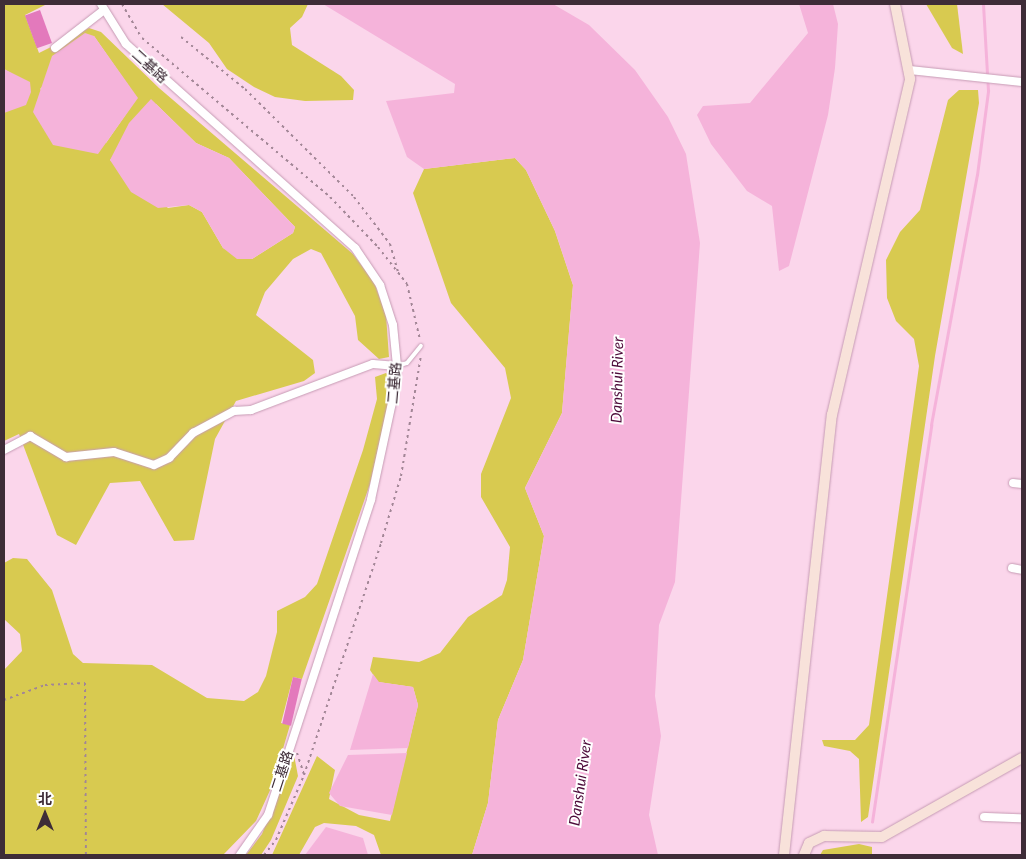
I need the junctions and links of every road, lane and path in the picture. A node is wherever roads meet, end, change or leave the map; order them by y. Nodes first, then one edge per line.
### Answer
1 (122, 4) edge
2 (888, 4) edge
3 (102, 7) edge
4 (896, 8) edge
5 (181, 37) dead end
6 (55, 48) dead end
7 (909, 70) junction
8 (1022, 82) edge
9 (398, 272) junction
10 (421, 346) junction
11 (397, 366) junction
12 (4, 450) edge
13 (1013, 483) dead end
14 (1022, 484) edge
15 (1012, 568) dead end
16 (1022, 570) edge
17 (4, 700) edge
18 (293, 738) junction
19 (1022, 758) edge
20 (304, 775) junction
21 (984, 817) dead end
22 (1022, 818) edge
23 (86, 855) edge
24 (240, 855) edge
25 (264, 855) edge
26 (784, 855) edge
27 (804, 855) edge

1 - 9 path
2 - 4 street
3 - 6 street
3 - 11 street, 二基路
4 - 7 street
5 - 9 path
7 - 8 street
7 - 26 street
9 - 10 path
10 - 11 lane
10 - 20 path
11 - 12 street
11 - 18 street, 二基路
13 - 14 street
15 - 16 street
17 - 23 path
18 - 20 path
18 - 24 street, 二基路
19 - 27 street
20 - 25 path
21 - 22 street

